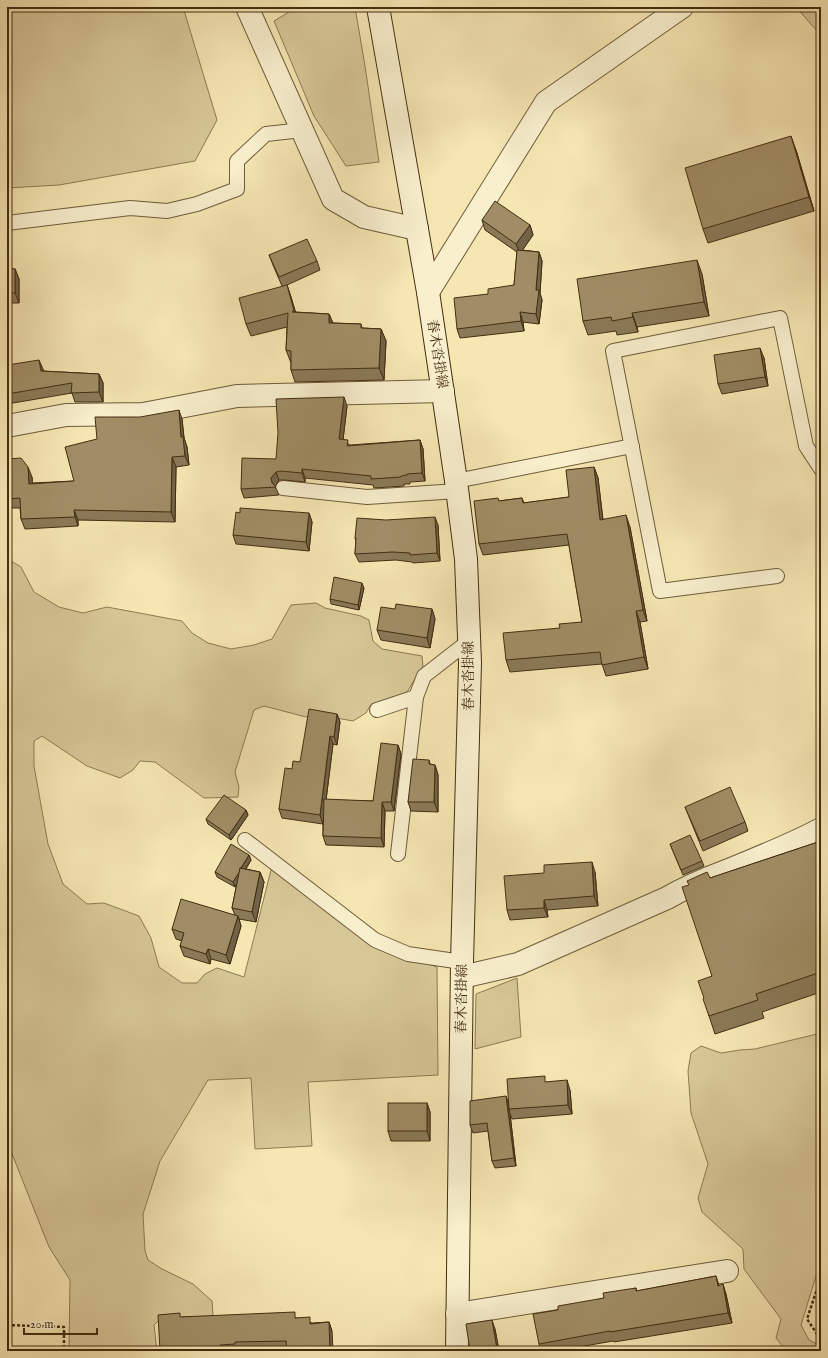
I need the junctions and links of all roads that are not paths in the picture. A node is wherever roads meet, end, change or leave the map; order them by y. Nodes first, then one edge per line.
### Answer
1 (247, 7) edge
2 (378, 7) edge
3 (682, 7) edge
4 (302, 130) junction
5 (7, 223) edge
6 (417, 229) junction
7 (428, 292) junction
8 (443, 391) junction
9 (7, 426) edge
10 (632, 446) junction
11 (821, 469) edge
12 (457, 486) junction
13 (283, 488) dead end
14 (777, 576) dead end
15 (469, 642) junction
16 (416, 697) junction
17 (377, 710) dead end
18 (821, 829) edge
19 (245, 840) dead end
20 (398, 854) dead end
21 (462, 970) junction
22 (727, 1272) dead end
23 (457, 1314) junction
24 (457, 1351) edge

1 - 4 street
2 - 6 street, 春木沓掛線
3 - 7 street
4 - 5 lane
4 - 6 street
6 - 7 street, 春木沓掛線
7 - 8 street, 春木沓掛線
8 - 9 street
8 - 12 street, 春木沓掛線
10 - 11 lane
10 - 12 lane
10 - 14 lane
12 - 13 lane
12 - 15 street, 春木沓掛線
15 - 16 lane
15 - 21 street, 春木沓掛線
16 - 17 lane
16 - 20 lane
18 - 21 street
19 - 21 lane
21 - 23 street, 春木沓掛線
22 - 23 street
23 - 24 street, 春木沓掛線

